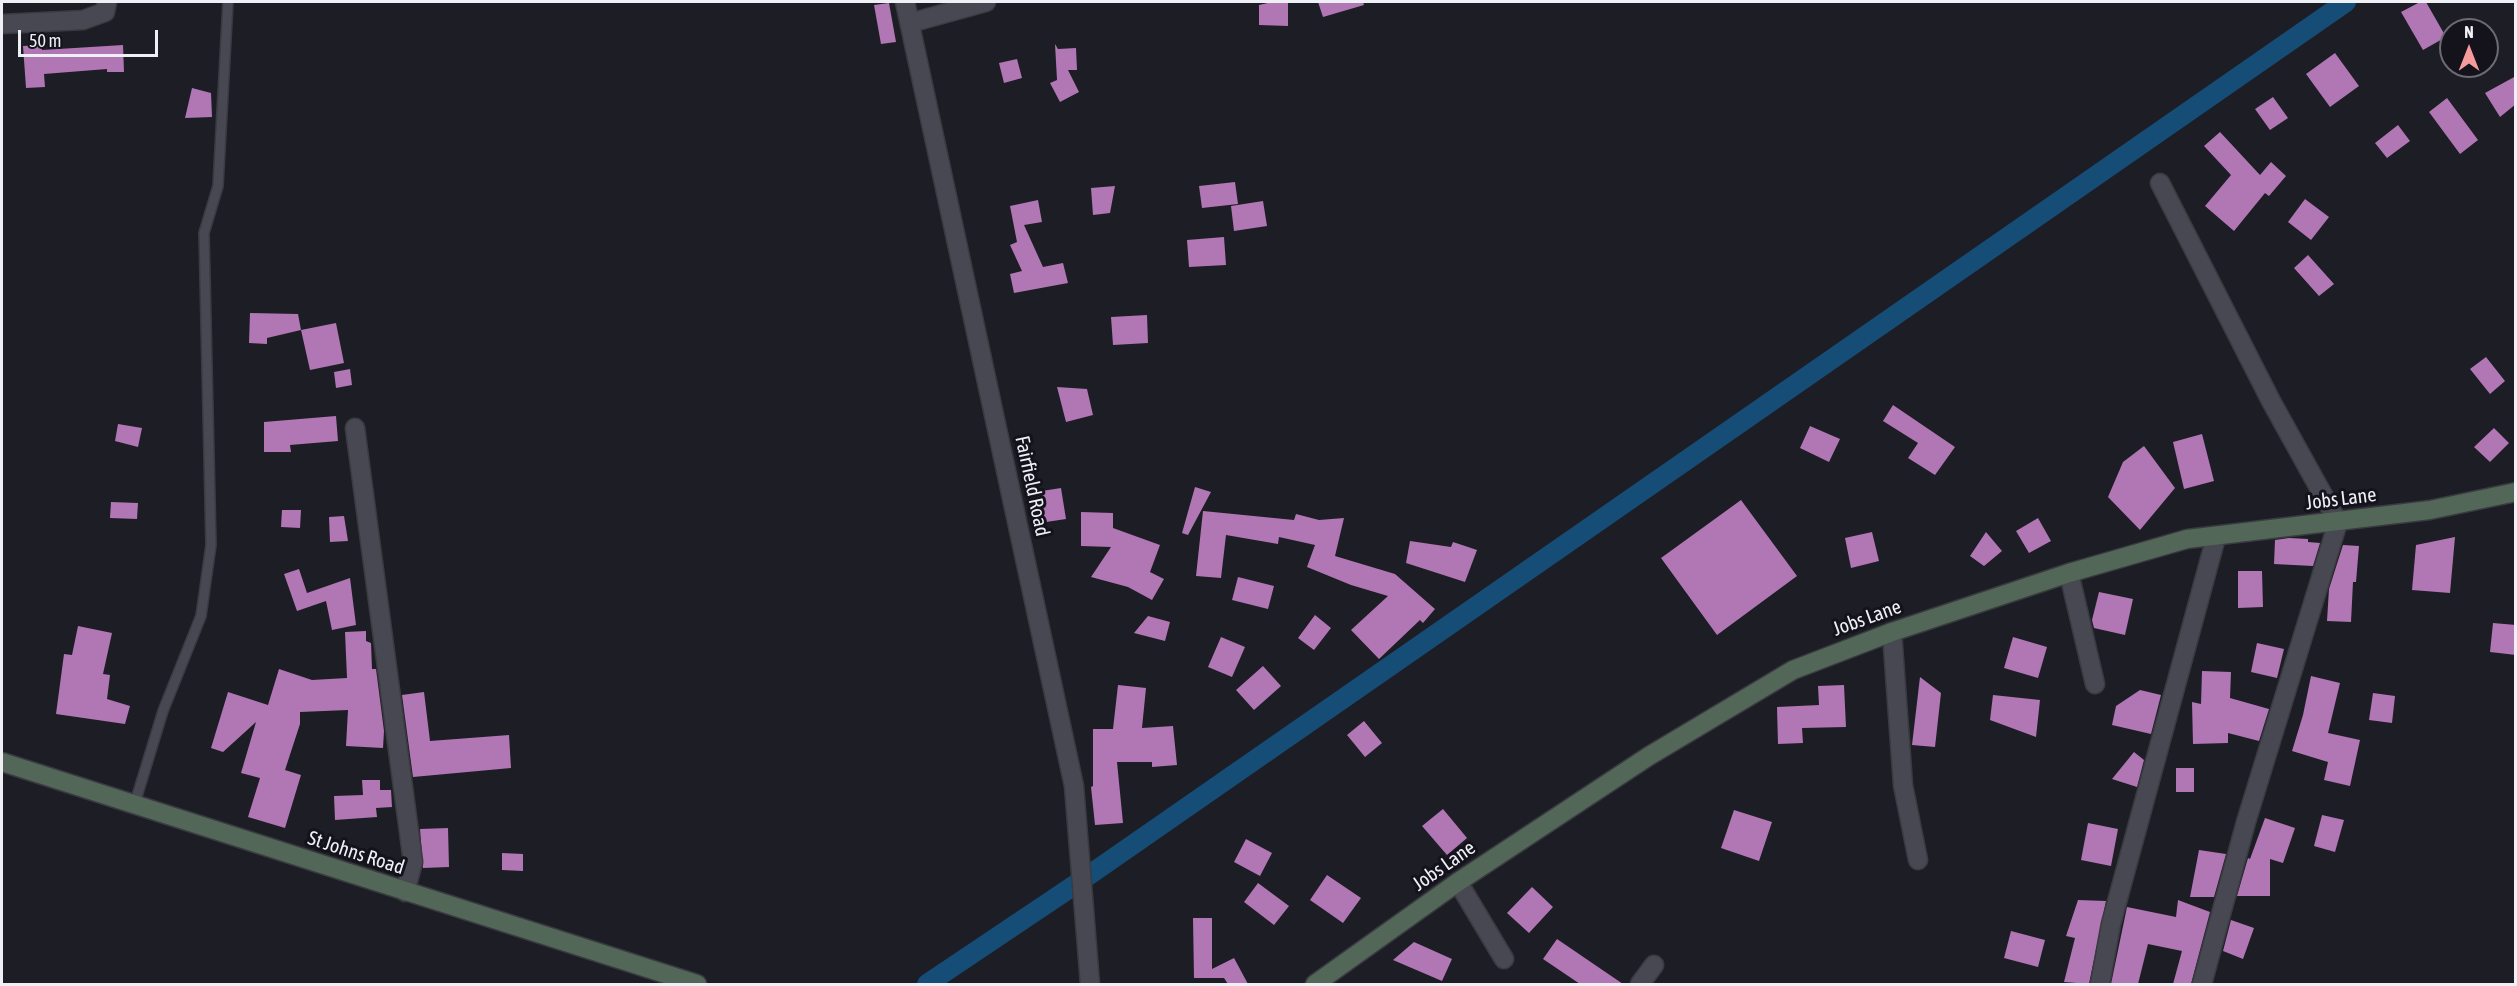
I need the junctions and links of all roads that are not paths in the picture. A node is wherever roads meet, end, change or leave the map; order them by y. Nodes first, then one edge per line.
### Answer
1 (107, 2) edge
2 (228, 2) edge
3 (905, 2) edge
4 (986, 2) edge
5 (910, 23) junction
6 (2, 24) edge
7 (2160, 183) dead end
8 (355, 428) dead end
9 (2516, 492) edge
10 (2338, 522) junction
11 (2216, 537) junction
12 (2069, 573) junction
13 (1892, 632) junction
14 (2095, 684) dead end
15 (2, 762) edge
16 (134, 806) junction
17 (1918, 860) dead end
18 (1458, 882) junction
19 (405, 892) junction
20 (1504, 959) dead end
21 (1654, 965) dead end
22 (697, 984) edge
23 (1090, 984) edge
24 (1315, 984) edge
25 (1640, 984) edge
26 (2100, 984) edge
27 (2202, 984) edge

1 - 6 street
2 - 16 lane
3 - 5 street, Fairfield Road
4 - 5 street
5 - 23 street, Fairfield Road
7 - 10 street
8 - 19 street
9 - 10 street, Jobs Lane
10 - 11 street, Jobs Lane
10 - 27 street
11 - 12 street, Jobs Lane
11 - 26 street
12 - 13 street, Jobs Lane
12 - 14 street
13 - 17 street
13 - 18 street, Jobs Lane
15 - 16 street, St Johns Road
16 - 19 street, St Johns Road
18 - 20 street
18 - 24 street, Jobs Lane
19 - 22 street, St Johns Road
21 - 25 street

